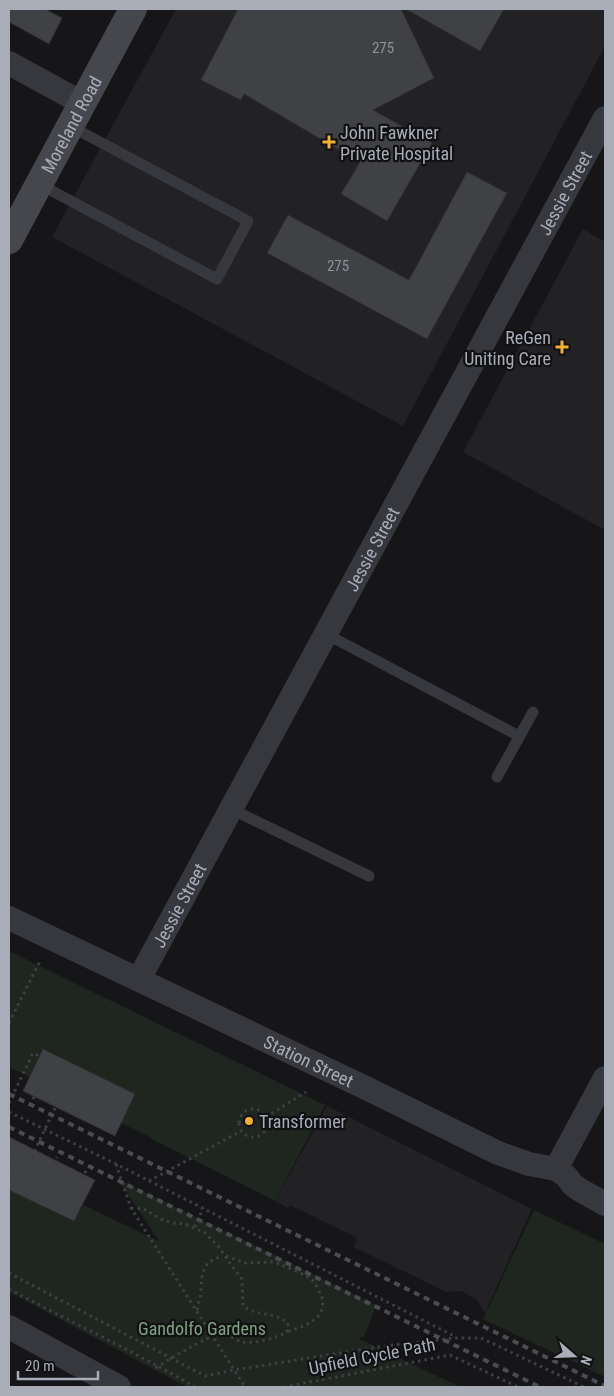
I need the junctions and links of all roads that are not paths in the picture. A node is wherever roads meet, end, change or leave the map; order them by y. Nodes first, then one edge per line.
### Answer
1 (133, 9) edge
2 (9, 63) edge
3 (76, 115) junction
4 (605, 118) edge
5 (39, 184) junction
6 (9, 240) edge
7 (326, 634) junction
8 (533, 712) dead end
9 (519, 736) junction
10 (497, 777) dead end
11 (231, 809) junction
12 (369, 876) dead end
13 (9, 918) edge
14 (139, 980) junction
15 (605, 1078) edge
16 (556, 1169) junction
17 (605, 1204) edge
18 (9, 1327) edge
19 (119, 1387) edge

1 - 3 main road, Moreland Road
2 - 3 street
3 - 5 main road, Moreland Road
3 - 5 lane
4 - 7 street, Jessie Street
5 - 6 main road, Moreland Road
7 - 9 lane
7 - 11 street, Jessie Street
8 - 9 lane
9 - 10 lane
11 - 12 lane
11 - 14 street, Jessie Street
13 - 14 street, Station Street
14 - 16 street, Station Street
15 - 16 street
16 - 17 street
18 - 19 street

